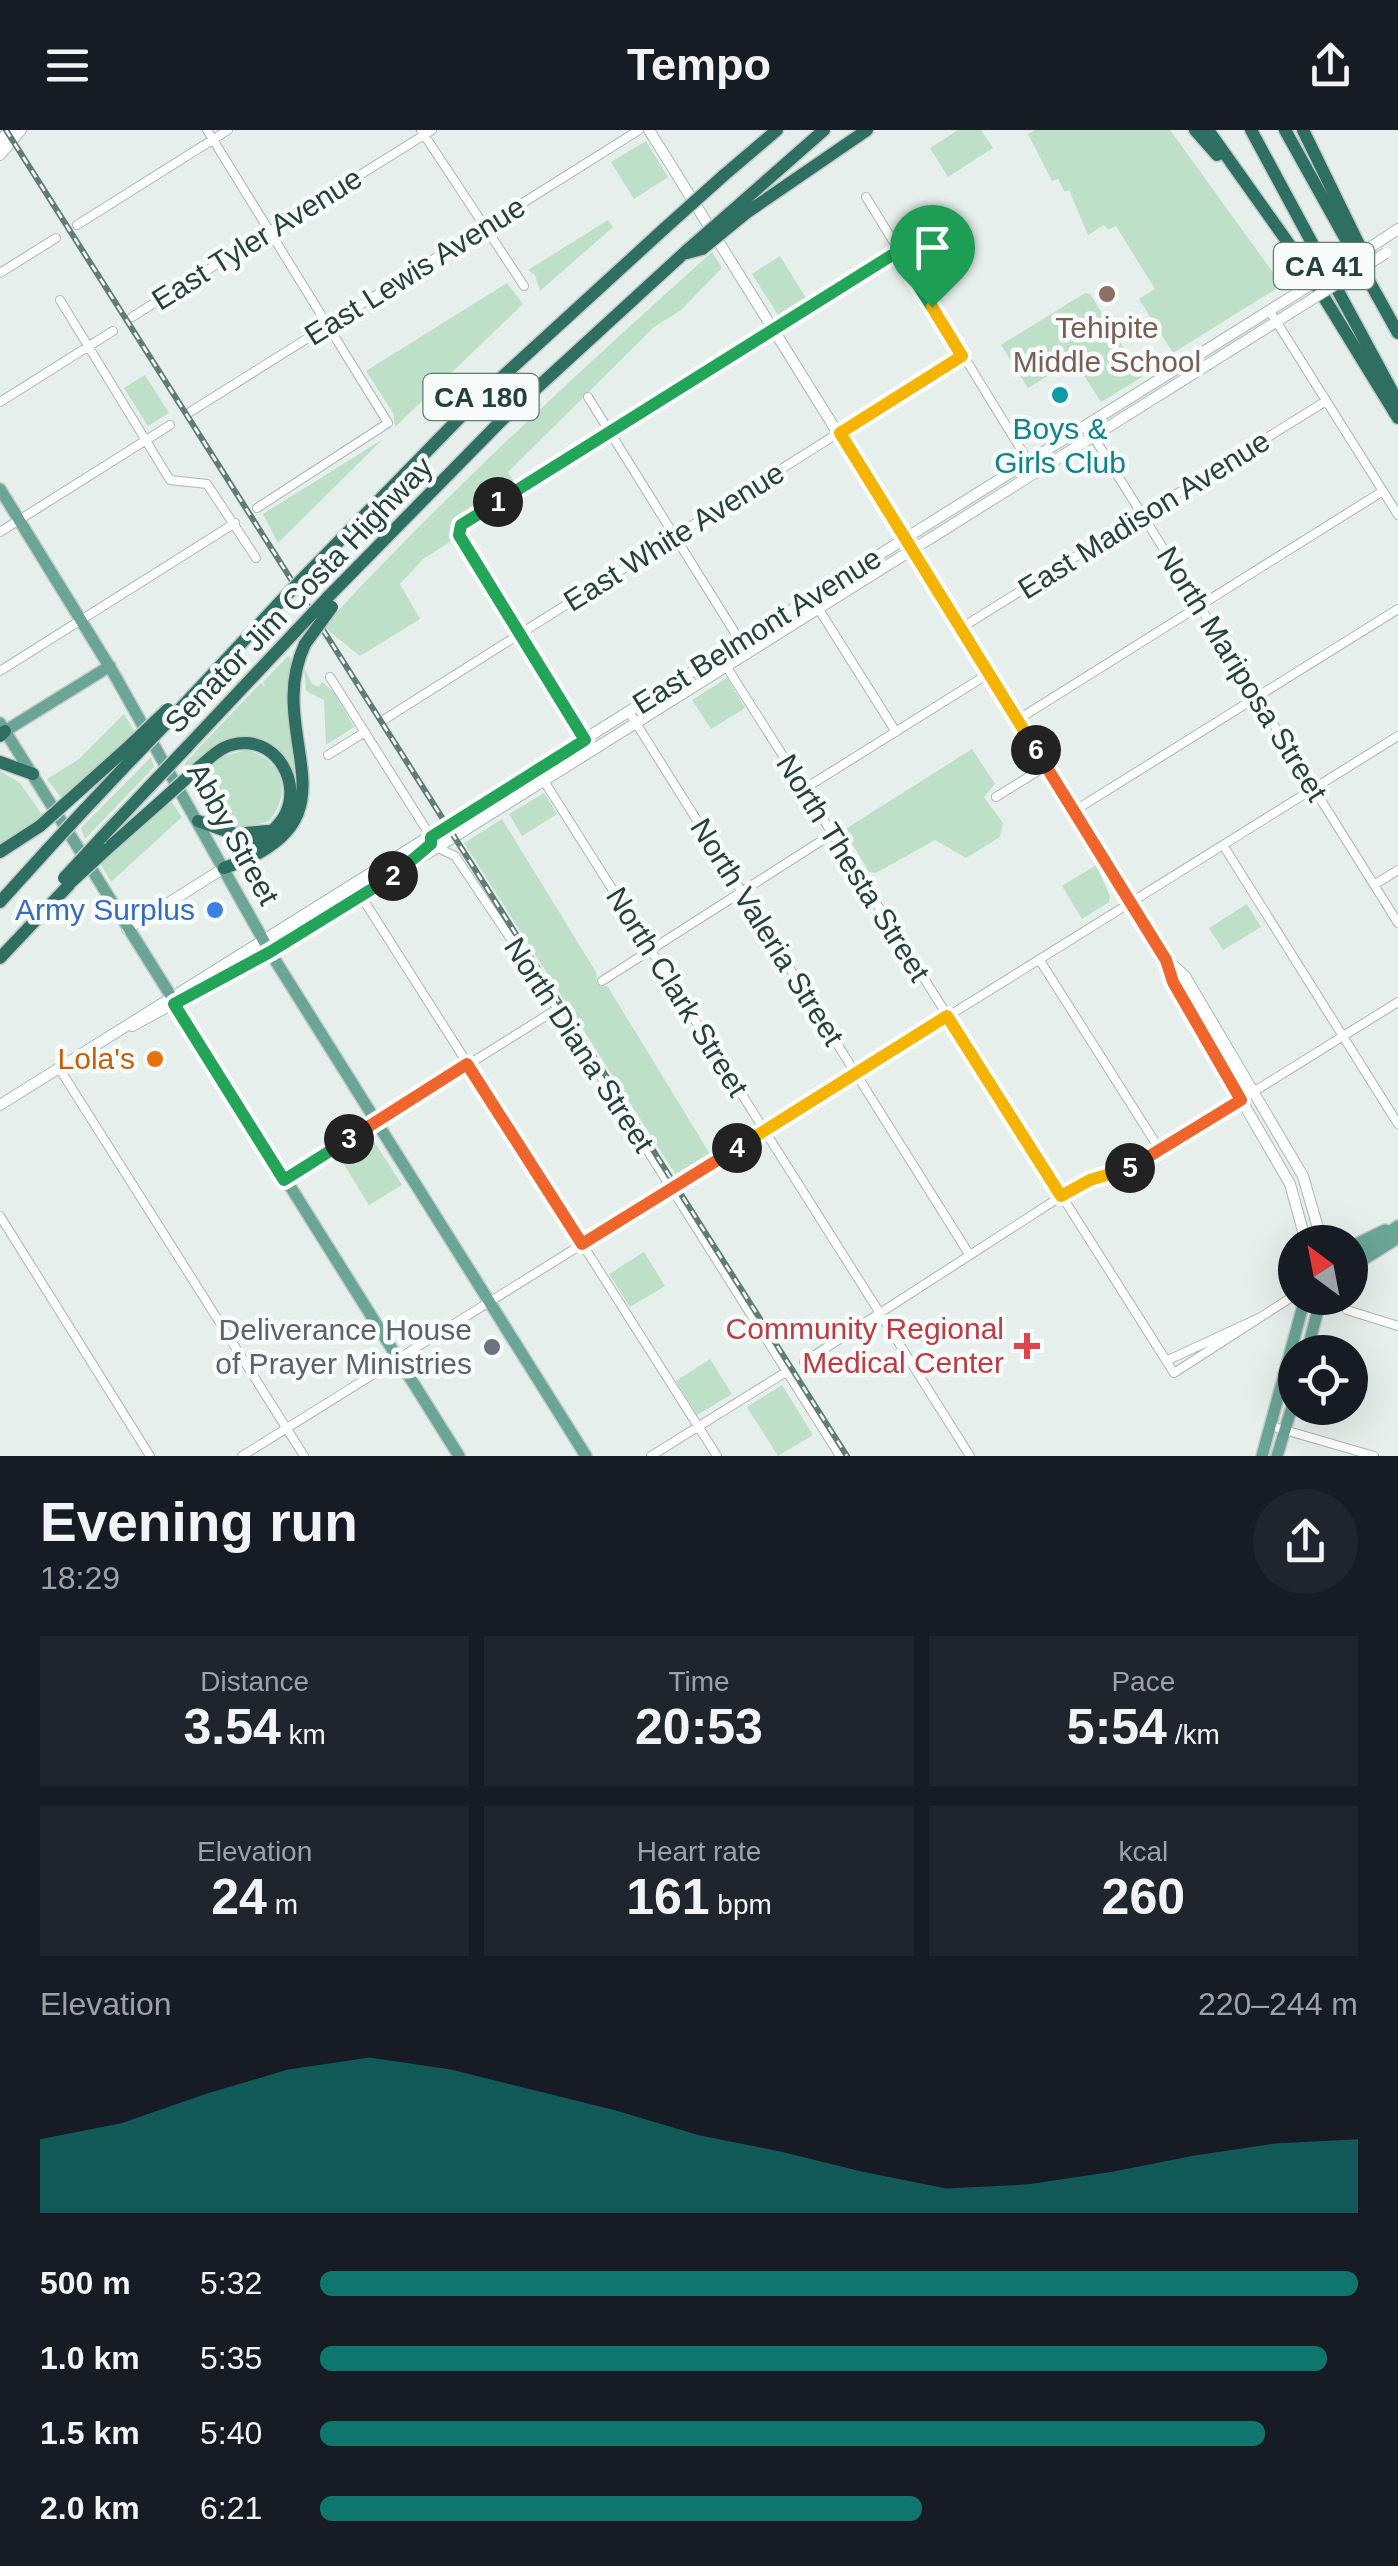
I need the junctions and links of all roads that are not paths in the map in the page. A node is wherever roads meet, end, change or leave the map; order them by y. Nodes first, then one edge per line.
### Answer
1 (207, 130) edge
2 (228, 130) edge
3 (638, 130) edge
4 (649, 130) edge
5 (764, 130) edge
6 (777, 130) edge
7 (824, 130) edge
8 (866, 130) edge
9 (876, 130) edge
10 (1196, 130) edge
11 (1208, 130) edge
12 (1251, 130) edge
13 (1285, 130) edge
14 (1303, 130) edge
15 (19, 132) edge
16 (426, 132) edge
17 (213, 139) junction
18 (0, 142) edge
19 (830, 154) junction
20 (0, 155) edge
21 (723, 176) junction
22 (866, 197) dead end
23 (743, 209) junction
24 (1264, 210) junction
25 (77, 224) dead end
26 (483, 228) junction
27 (1398, 230) edge
28 (270, 231) junction
29 (56, 238) dead end
30 (1398, 245) edge
31 (897, 252) junction
32 (0, 273) edge
33 (524, 286) dead end
34 (60, 300) dead end
35 (1269, 310) junction
36 (132, 317) dead end
37 (1276, 322) junction
38 (1398, 324) edge
39 (328, 326) junction
40 (774, 328) junction
41 (113, 330) dead end
42 (1398, 333) edge
43 (88, 346) junction
44 (962, 356) junction
45 (588, 397) dead end
46 (1326, 401) junction
47 (0, 402) edge
48 (1398, 402) edge
49 (190, 412) dead end
50 (1398, 418) edge
51 (1086, 424) junction
52 (170, 425) dead end
53 (610, 432) junction
54 (840, 433) junction
55 (1093, 436) junction
56 (146, 440) junction
57 (1028, 460) junction
58 (0, 488) edge
59 (1382, 490) junction
60 (258, 508) dead end
61 (1143, 515) junction
62 (1398, 515) edge
63 (20, 520) junction
64 (235, 523) junction
65 (0, 532) edge
66 (675, 536) junction
67 (908, 543) junction
68 (256, 558) dead end
69 (330, 603) junction
70 (1200, 606) junction
71 (818, 608) junction
72 (1398, 609) edge
73 (81, 620) junction
74 (961, 628) junction
75 (521, 634) junction
76 (740, 641) junction
77 (110, 666) junction
78 (726, 666) junction
79 (0, 671) edge
80 (988, 674) junction
81 (330, 677) dead end
82 (1256, 697) junction
83 (629, 712) junction
84 (386, 719) dead end
85 (1017, 720) junction
86 (636, 723) junction
87 (1, 731) edge
88 (365, 732) junction
89 (896, 732) junction
90 (1398, 736) edge
91 (588, 746) junction
92 (129, 754) junction
93 (328, 755) dead end
94 (0, 762) edge
95 (1046, 766) junction
96 (32, 774) junction
97 (544, 781) junction
98 (1314, 788) junction
99 (804, 790) junction
100 (996, 797) dead end
101 (1074, 811) junction
102 (198, 821) junction
103 (281, 821) junction
104 (832, 834) junction
105 (434, 842) junction
106 (104, 844) junction
107 (1223, 845) junction
108 (0, 852) edge
109 (224, 868) junction
110 (1398, 870) edge
111 (66, 882) junction
112 (1374, 884) junction
113 (357, 890) junction
114 (740, 891) junction
115 (0, 902) edge
116 (1131, 902) junction
117 (1398, 923) edge
118 (127, 928) junction
119 (0, 946) edge
120 (267, 947) junction
121 (650, 949) junction
122 (0, 958) edge
123 (1039, 958) junction
124 (1166, 960) junction
125 (602, 981) dead end
126 (172, 1000) junction
127 (1398, 1002) edge
128 (557, 1008) junction
129 (947, 1016) junction
130 (1342, 1036) junction
131 (467, 1064) junction
132 (59, 1068) junction
133 (856, 1073) junction
134 (1253, 1092) junction
135 (1241, 1100) junction
136 (0, 1104) edge
137 (377, 1121) junction
138 (1398, 1124) edge
139 (764, 1130) junction
140 (1160, 1150) junction
141 (284, 1180) junction
142 (671, 1188) junction
143 (1061, 1196) junction
144 (0, 1216) edge
145 (1302, 1225) edge
146 (1318, 1225) edge
147 (1398, 1226) edge
148 (1398, 1238) edge
149 (1368, 1239) edge
150 (582, 1244) junction
151 (1368, 1246) edge
152 (969, 1254) junction
153 (1368, 1257) edge
154 (490, 1302) junction
155 (1278, 1306) edge
156 (880, 1312) junction
157 (1300, 1315) edge
158 (1363, 1315) edge
159 (1261, 1317) junction
160 (1398, 1326) edge
161 (398, 1359) junction
162 (1166, 1361) junction
163 (804, 1362) dead end
164 (786, 1372) junction
165 (1287, 1425) edge
166 (698, 1426) junction
167 (1271, 1426) junction
168 (286, 1428) junction
169 (1286, 1430) junction
170 (150, 1456) edge
171 (242, 1456) edge
172 (304, 1456) edge
173 (459, 1456) edge
174 (586, 1456) edge
175 (651, 1456) edge
176 (716, 1456) edge
177 (840, 1456) edge
178 (970, 1456) edge
179 (1262, 1456) edge
180 (1277, 1456) edge
181 (1374, 1456) edge

1 - 17 street
2 - 17 street
3 - 26 street, East Lewis Avenue
4 - 40 main road
5 - 21 highway
6 - 21 highway, Senator Jim Costa Highway / CA 180
7 - 23 highway
8 - 19 highway
9 - 19 highway
10 - 24 highway
11 - 24 highway
12 - 48 highway, CA 41
13 - 42 highway, CA 41
14 - 38 highway
15 - 18 main road
15 - 20 main road
16 - 26 street
16 - 28 street, East Tyler Avenue
17 - 25 street
17 - 28 street
19 - 23 highway
21 - 92 highway, Senator Jim Costa Highway / CA 180, bridge
22 - 31 street
23 - 69 highway, Senator Jim Costa Highway / CA 180, bridge
24 - 50 highway
26 - 33 street
26 - 39 street, East Lewis Avenue
27 - 35 main road, East Belmont Avenue, bridge
28 - 36 street, East Tyler Avenue
28 - 39 street
29 - 32 street
30 - 37 main road, East Belmont Avenue, bridge
31 - 40 street
31 - 44 street
34 - 43 street
35 - 37 street
35 - 51 main road, East Belmont Avenue
37 - 46 street
37 - 55 main road, East Belmont Avenue
39 - 49 street, East Lewis Avenue
39 - 60 street
40 - 53 street
40 - 54 main road
41 - 43 street
43 - 47 street
43 - 56 street
44 - 54 street, East White Avenue
44 - 57 street
45 - 53 street
46 - 59 street
46 - 61 street, East Madison Avenue
51 - 55 street, North Mariposa Street
51 - 57 main road, East Belmont Avenue
52 - 56 street
53 - 66 street
53 - 75 street
54 - 66 street, East White Avenue
54 - 67 main road
55 - 61 street, North Mariposa Street
55 - 67 main road, East Belmont Avenue
56 - 63 street
56 - 64 street
57 - 67 main road, East Belmont Avenue
58 - 63 main road, Abby Street
59 - 62 street
59 - 70 street
61 - 70 street, North Mariposa Street
61 - 74 street, East Madison Avenue
63 - 65 street
63 - 73 main road, Abby Street
64 - 68 street
64 - 73 street
66 - 75 street, East White Avenue
66 - 76 street
67 - 71 main road, East Belmont Avenue
67 - 74 main road
67 - 76 main road, East Belmont Avenue
69 - 106 highway, Senator Jim Costa Highway / CA 180, bridge
69 - 109 highway, bridge
70 - 82 street, North Mariposa Street
70 - 85 street
71 - 78 main road, East Belmont Avenue
71 - 89 street
72 - 82 street
73 - 77 main road, Abby Street
73 - 79 street
74 - 80 main road
75 - 84 street, East White Avenue
75 - 91 street
76 - 83 main road, East Belmont Avenue
77 - 87 main road
77 - 102 main road, Abby Street
78 - 86 main road, East Belmont Avenue
78 - 99 street, North Thesta Street
80 - 85 main road
80 - 89 street
81 - 88 street, North Diana Street
82 - 98 street, North Mariposa Street
82 - 101 street
83 - 86 street, North Valeria Street
83 - 91 main road, East Belmont Avenue
85 - 95 main road
86 - 91 main road, East Belmont Avenue
86 - 114 street, North Valeria Street
87 - 96 main road
88 - 93 street
88 - 105 street, North Diana Street
89 - 99 street
90 - 98 street
91 - 97 main road, East Belmont Avenue
91 - 105 main road, East Belmont Avenue
92 - 108 highway, bridge
92 - 115 highway, Senator Jim Costa Highway / CA 180, bridge
94 - 96 highway
95 - 100 street
95 - 101 main road
96 - 118 main road
97 - 105 main road, East Belmont Avenue
97 - 121 street, North Clark Street
98 - 107 street
98 - 112 street, North Mariposa Street
99 - 104 street, North Thesta Street
101 - 116 main road
102 - 103 highway
102 - 109 main road, Abby Street
103 - 106 highway, bridge
103 - 109 highway
104 - 114 street
104 - 129 street, North Thesta Street
105 - 113 main road, East Belmont Avenue
105 - 113 main road, East Belmont Avenue
105 - 128 street, North Diana Street
106 - 111 highway, Senator Jim Costa Highway / CA 180, bridge
107 - 116 street
107 - 130 street
109 - 118 main road
109 - 120 main road, Abby Street
110 - 112 street
111 - 119 highway, Senator Jim Costa Highway / CA 180
111 - 122 highway
112 - 117 street, North Mariposa Street
113 - 120 main road, East Belmont Avenue
113 - 131 street
114 - 121 street
114 - 133 street, North Valeria Street
116 - 123 street
116 - 124 main road
118 - 126 main road
120 - 126 main road, East Belmont Avenue
120 - 137 main road, Abby Street
121 - 125 street
121 - 139 street, North Clark Street
123 - 129 street
123 - 140 street
124 - 134 main road
124 - 135 main road
126 - 132 main road, East Belmont Avenue
126 - 141 main road
127 - 130 street
128 - 131 street
128 - 142 street, North Diana Street
129 - 133 street
129 - 143 street, North Thesta Street
130 - 134 street
130 - 138 street
131 - 137 street
131 - 150 street
132 - 136 main road, East Belmont Avenue
132 - 168 street
133 - 139 street
133 - 152 street, North Valeria Street
134 - 135 street
134 - 146 main road
135 - 140 street
135 - 145 main road
137 - 141 street
137 - 154 main road, Abby Street
139 - 142 street
139 - 156 street, North Clark Street
140 - 143 street
141 - 161 main road
142 - 150 street
142 - 164 street, North Diana Street
143 - 152 street
143 - 162 street, North Thesta Street
144 - 170 street
147 - 149 main road
147 - 151 main road
148 - 153 main road
150 - 154 street
150 - 166 street
152 - 156 street
154 - 161 street
154 - 174 main road, Abby Street
155 - 159 street
156 - 163 street
156 - 178 street, North Clark Street
157 - 167 main road
158 - 160 street
159 - 162 street
159 - 162 street, North Thesta Street
161 - 168 street
161 - 173 main road
164 - 166 street
164 - 177 street, North Diana Street
165 - 169 main road
166 - 175 street
166 - 176 street
167 - 169 street
167 - 179 main road
168 - 171 street
168 - 172 street
169 - 180 main road
169 - 181 street

